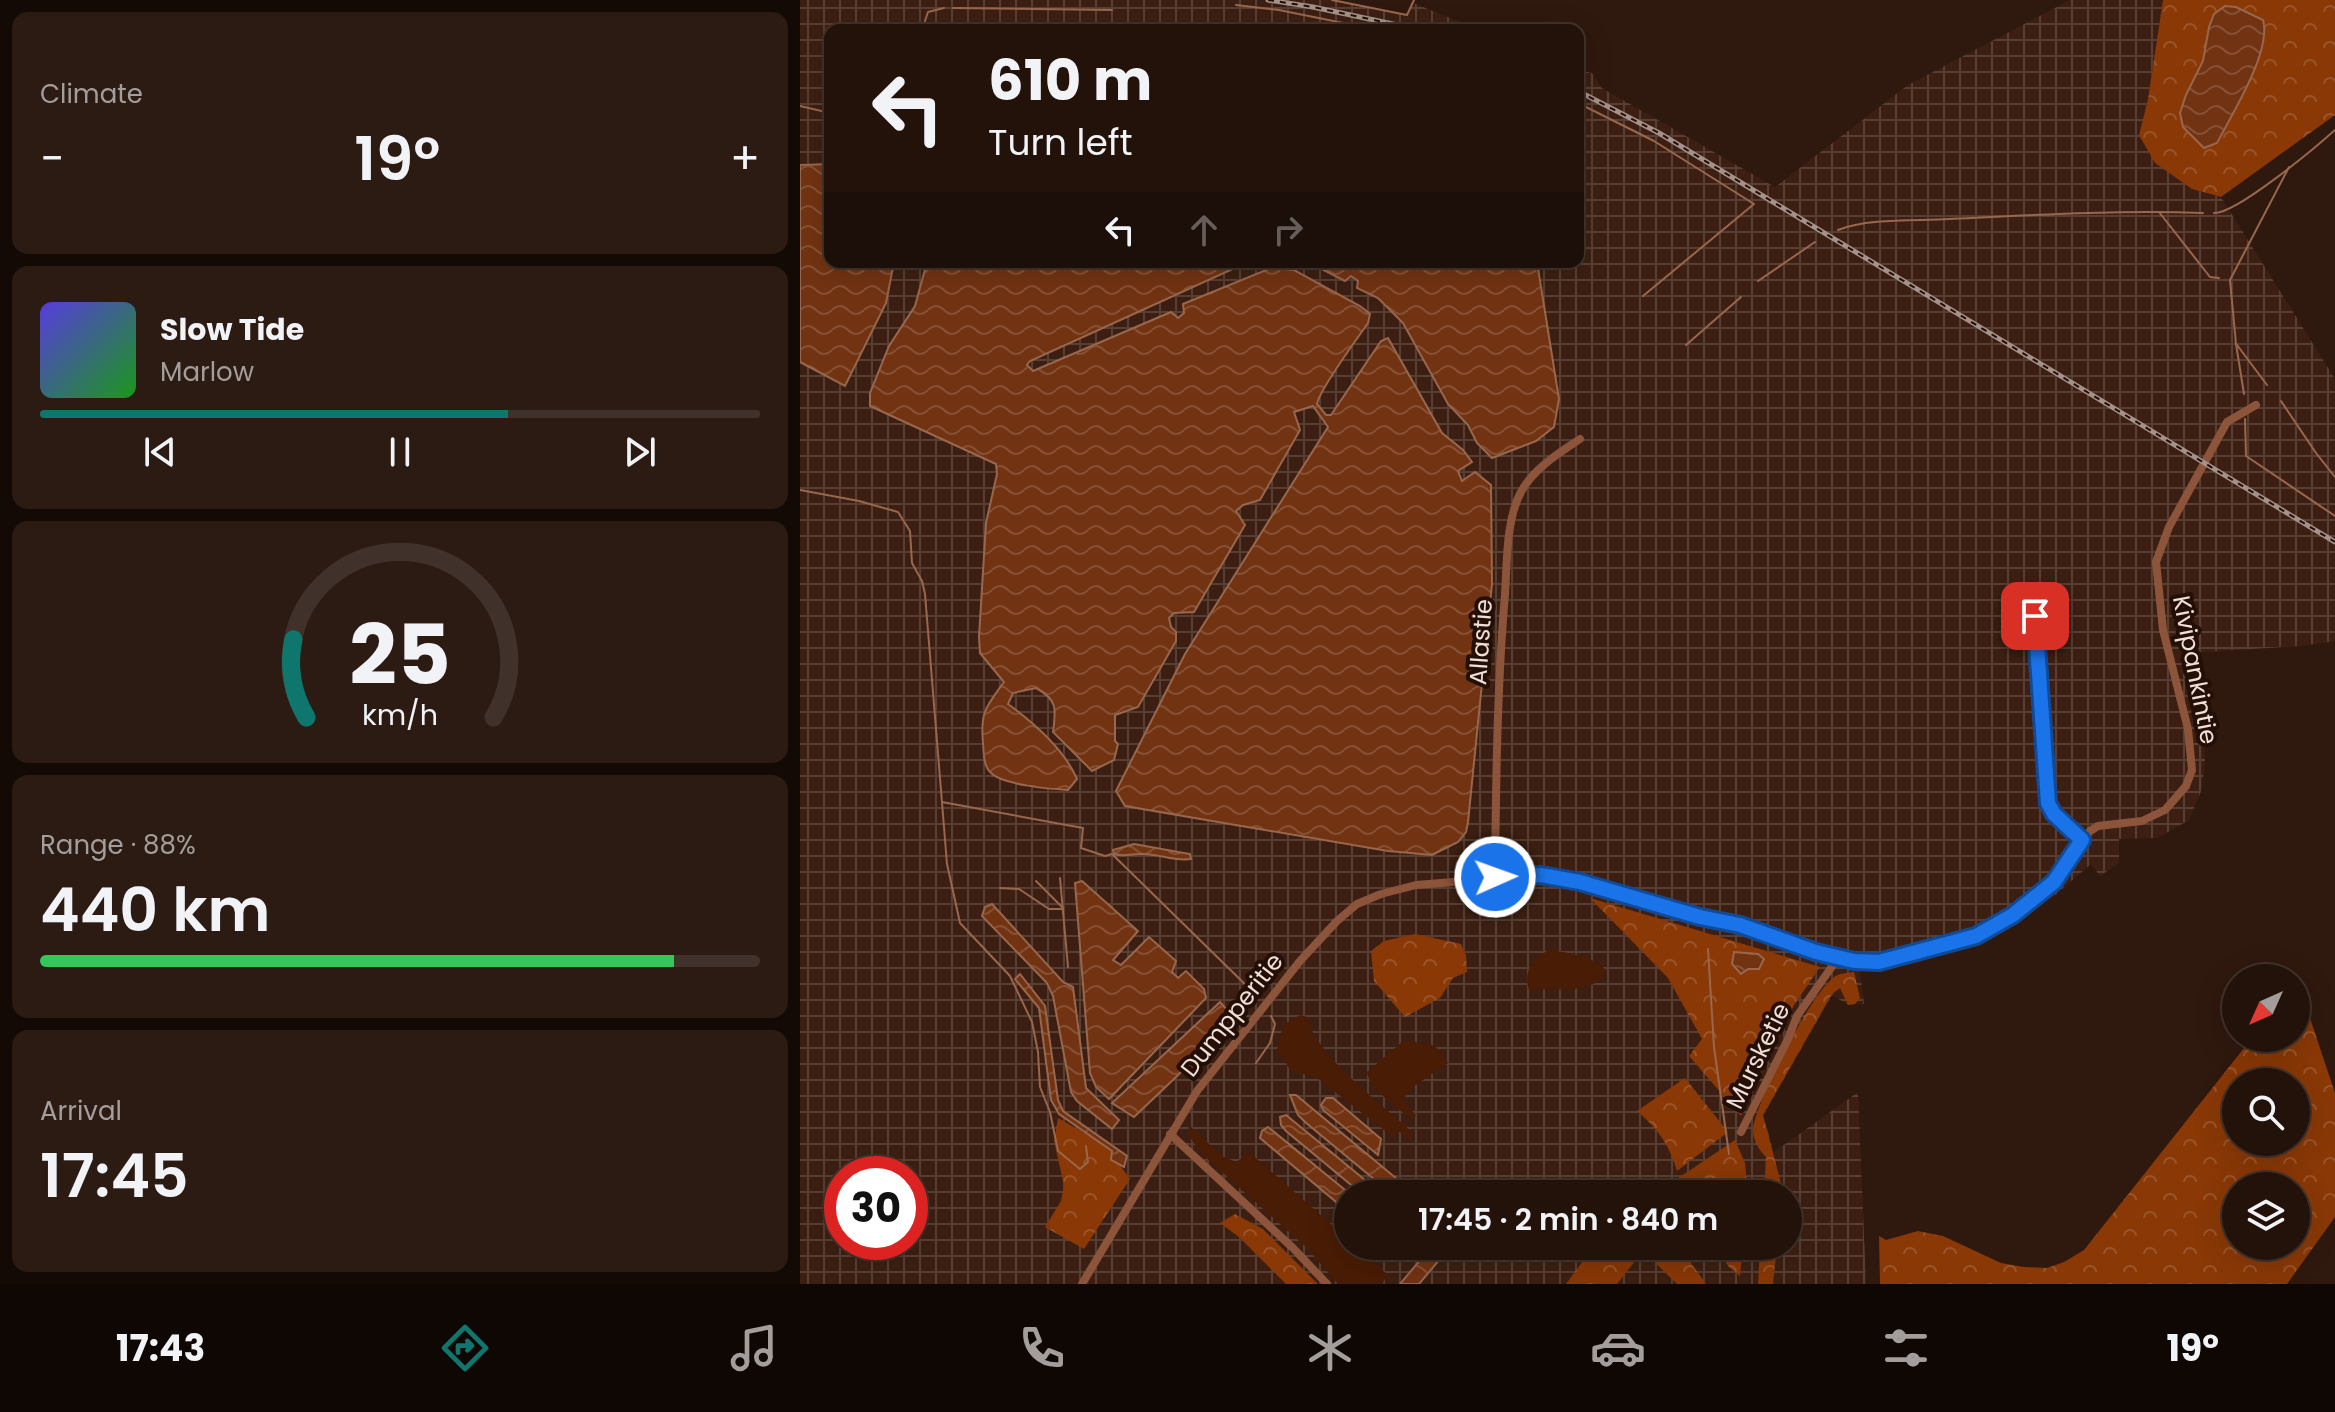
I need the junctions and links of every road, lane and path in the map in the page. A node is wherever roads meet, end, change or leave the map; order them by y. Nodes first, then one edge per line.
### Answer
1 (2256, 405) dead end
2 (1580, 439) dead end
3 (2035, 616) dead end
4 (2082, 840) junction
5 (1495, 877) junction
6 (1838, 958) junction
7 (1741, 1132) dead end
8 (1170, 1134) junction
9 (1082, 1284) edge
10 (1327, 1284) edge

1 - 4 street, Kivipankintie
2 - 5 street, Allastie
3 - 4 street
4 - 6 street
5 - 6 street
5 - 8 street, Dumpperitie
6 - 7 street, Mursketie
8 - 9 street, Dumpperitie
8 - 10 street

